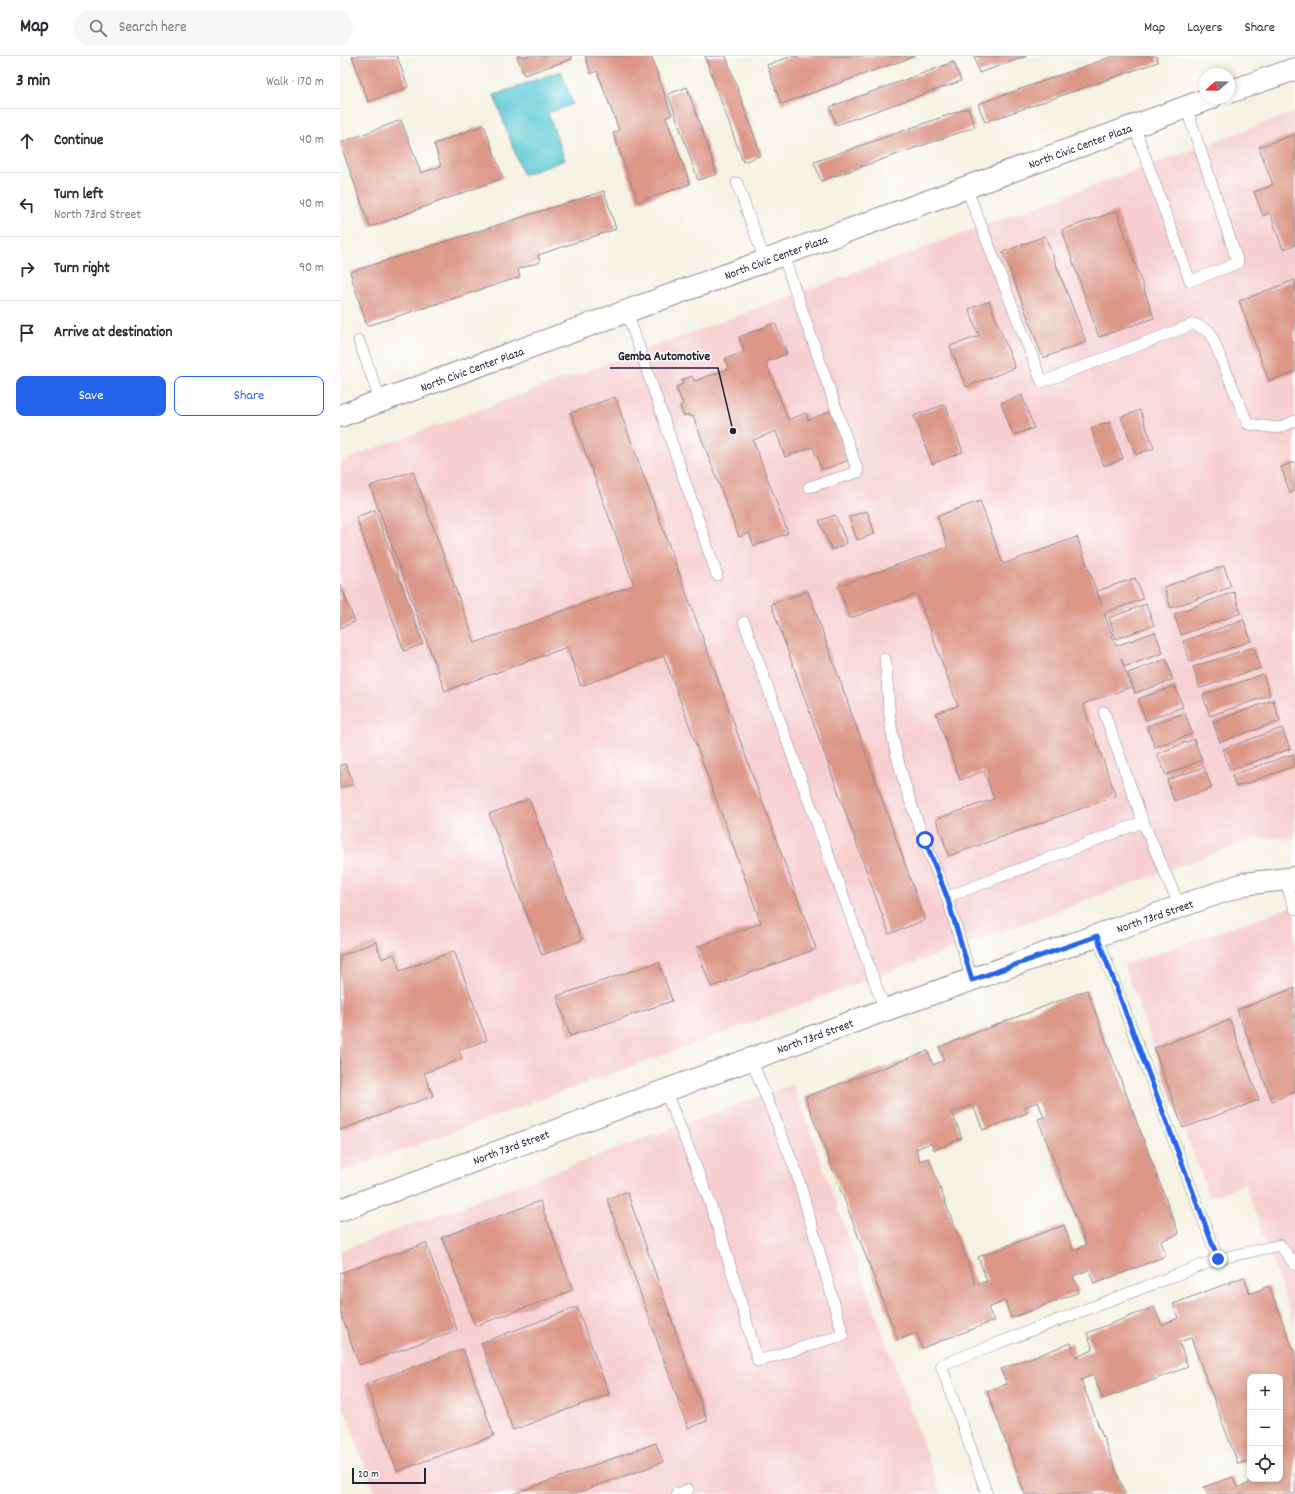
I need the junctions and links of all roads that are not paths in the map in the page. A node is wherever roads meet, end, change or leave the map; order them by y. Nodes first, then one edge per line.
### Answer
1 (1295, 69) edge
2 (1235, 90) edge
3 (1199, 102) edge
4 (1186, 107) junction
5 (1134, 126) junction
6 (737, 183) dead end
7 (966, 187) junction
8 (774, 258) junction
9 (627, 312) junction
10 (359, 340) dead end
11 (381, 402) junction
12 (340, 416) edge
13 (1295, 421) edge
14 (809, 487) dead end
15 (717, 575) dead end
16 (744, 622) dead end
17 (885, 659) dead end
18 (1104, 712) dead end
19 (1143, 822) junction
20 (1290, 879) edge
21 (947, 897) junction
22 (1180, 907) junction
23 (1295, 909) edge
24 (1097, 936) junction
25 (972, 980) junction
26 (886, 1010) junction
27 (751, 1059) junction
28 (665, 1090) junction
29 (340, 1210) edge
30 (1218, 1259) junction
31 (1295, 1265) edge
32 (688, 1490) dead end
33 (676, 1494) edge
34 (987, 1494) edge

1 - 2 street
3 - 4 street, North Civic Center Plaza
4 - 5 street, North Civic Center Plaza
4 - 5 lane
5 - 7 street, North Civic Center Plaza
6 - 8 lane
7 - 8 street, North Civic Center Plaza
7 - 13 lane
8 - 9 street, North Civic Center Plaza
8 - 14 lane
9 - 11 street, North Civic Center Plaza
9 - 15 lane
10 - 11 lane
11 - 12 street, North Civic Center Plaza
16 - 26 lane
17 - 21 lane
18 - 19 lane
19 - 21 lane
19 - 22 lane
20 - 22 street, North 73rd Street
20 - 23 lane
21 - 25 lane
22 - 24 street, North 73rd Street
24 - 25 street, North 73rd Street
24 - 30 lane
25 - 26 street, North 73rd Street
26 - 27 street, North 73rd Street
27 - 28 street, North 73rd Street
27 - 28 lane
28 - 29 street, North 73rd Street
30 - 31 lane
30 - 34 lane
32 - 33 lane

